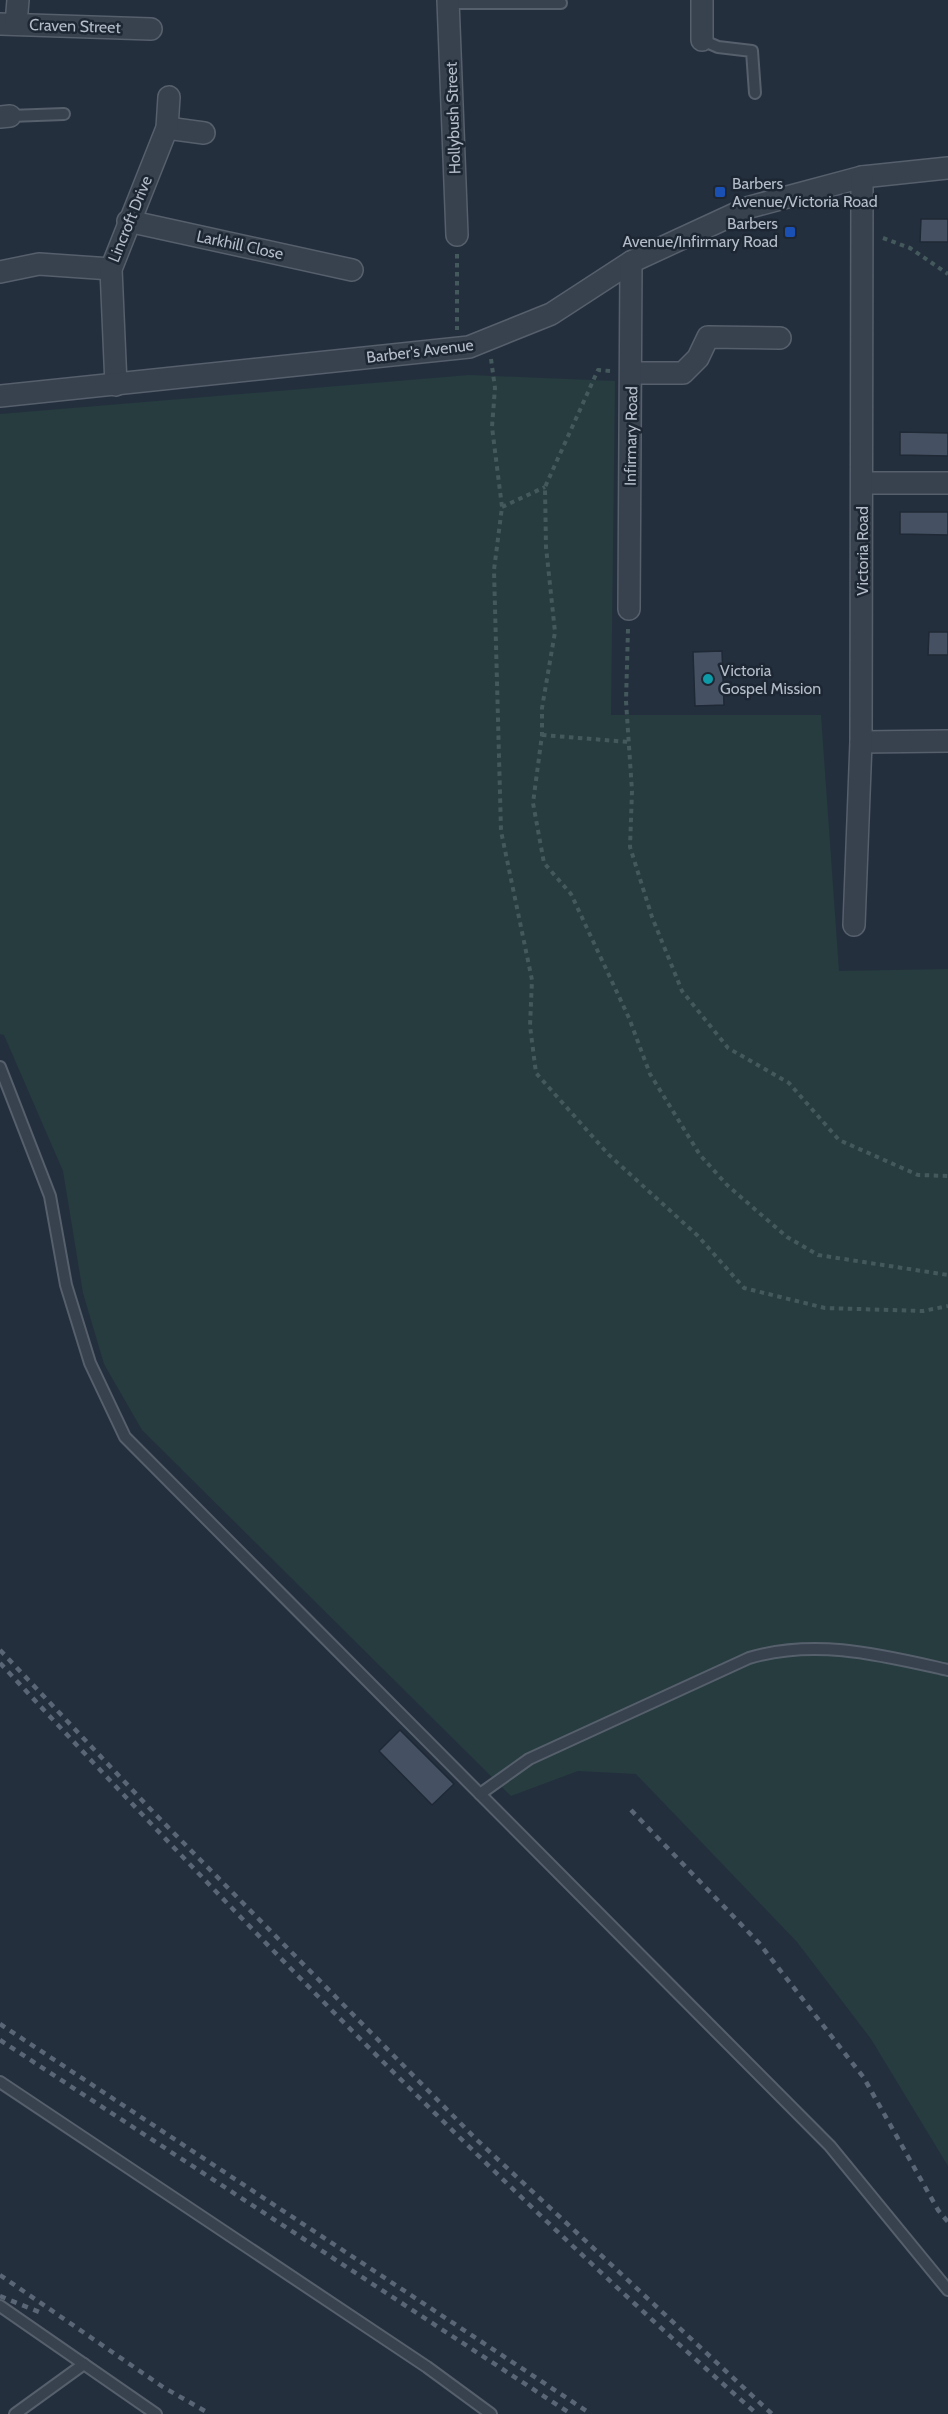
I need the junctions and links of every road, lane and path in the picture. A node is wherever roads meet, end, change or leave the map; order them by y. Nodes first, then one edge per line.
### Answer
1 (18, 0) edge
2 (702, 0) edge
3 (448, 2) edge
4 (561, 3) dead end
5 (8, 24) edge
6 (151, 29) dead end
7 (702, 40) joint
8 (755, 93) dead end
9 (169, 97) dead end
10 (64, 114) dead end
11 (5, 116) edge
12 (167, 128) junction
13 (204, 133) dead end
14 (948, 168) edge
15 (862, 177) junction
16 (128, 221) junction
17 (457, 235) joint
18 (883, 238) dead end
19 (631, 262) junction
20 (111, 269) junction
21 (352, 270) dead end
22 (0, 272) edge
23 (948, 274) edge
24 (780, 339) dead end
25 (479, 344) junction
26 (632, 373) junction
27 (116, 385) junction
28 (0, 396) edge
29 (862, 483) junction
30 (948, 483) edge
31 (545, 487) junction
32 (502, 507) junction
33 (629, 609) joint
34 (542, 735) junction
35 (948, 741) edge
36 (629, 742) junction
37 (861, 742) junction
38 (854, 925) dead end
39 (0, 1067) edge
40 (948, 1176) edge
41 (948, 1275) edge
42 (948, 1306) edge
43 (948, 1670) edge
44 (480, 1794) junction
45 (0, 2082) edge
46 (948, 2290) edge
47 (0, 2306) edge
48 (84, 2364) junction
49 (15, 2414) edge
50 (156, 2414) edge
51 (491, 2414) edge

1 - 5 street
2 - 7 street
3 - 4 lane
3 - 17 street, Hollybush Street
5 - 6 street, Craven Street
7 - 8 lane
9 - 12 street, Lincroft Drive
10 - 11 lane
12 - 13 street
12 - 16 street, Lincroft Drive
14 - 15 street, Barber's Avenue
15 - 19 street, Barber's Avenue
15 - 29 street, Victoria Road
16 - 20 street, Lincroft Drive
16 - 21 street, Larkhill Close
17 - 25 path
18 - 23 path
19 - 25 street, Barber's Avenue
19 - 26 street, Infirmary Road
20 - 22 street
20 - 27 street, Lincroft Drive
24 - 26 street
25 - 27 street, Barber's Avenue
25 - 32 path
26 - 31 path
26 - 33 street, Infirmary Road
27 - 28 street, Barber's Avenue
29 - 30 street
29 - 37 street, Victoria Road
31 - 32 path
31 - 34 path
32 - 42 path
33 - 36 path
34 - 36 path
34 - 41 path
35 - 37 street
36 - 40 path
37 - 38 street, Victoria Road
39 - 44 lane
43 - 44 lane
44 - 46 lane
45 - 51 lane
47 - 48 lane
48 - 49 lane
48 - 50 lane

